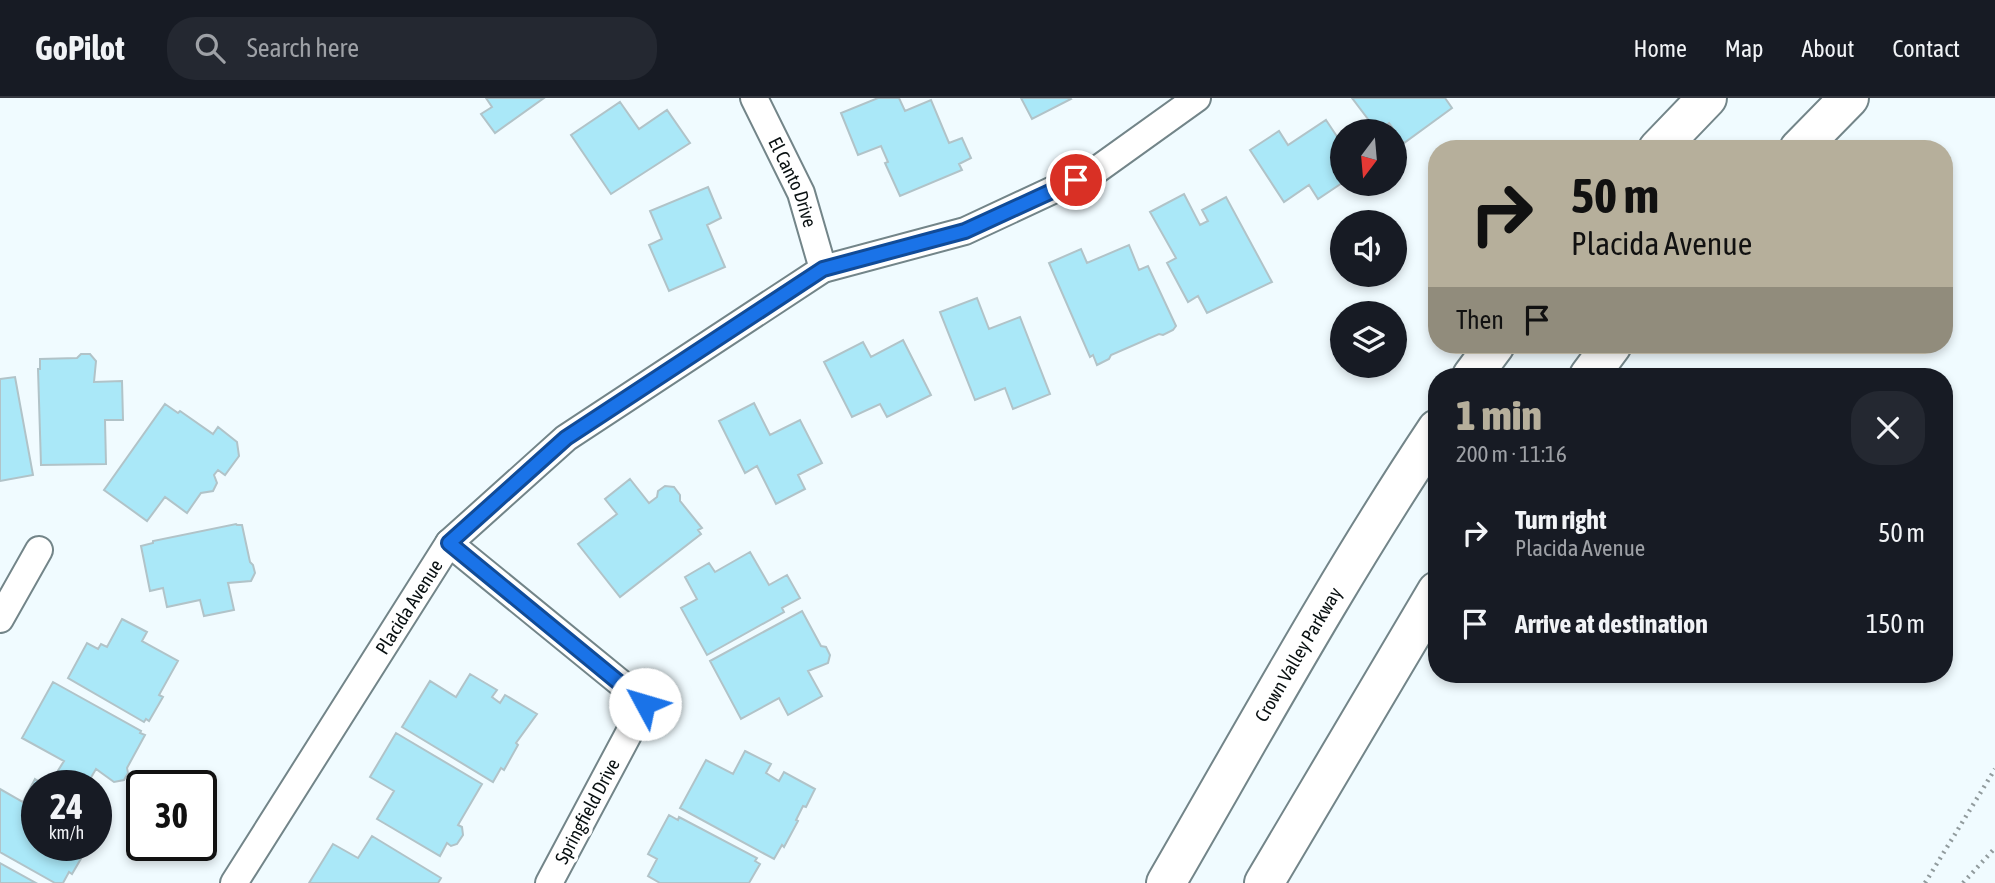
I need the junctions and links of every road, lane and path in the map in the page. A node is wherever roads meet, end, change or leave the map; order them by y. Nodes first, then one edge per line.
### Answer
1 (754, 98) edge
2 (1197, 98) edge
3 (1707, 98) edge
4 (1849, 98) edge
5 (1667, 140) edge
6 (1808, 140) edge
7 (823, 269) junction
8 (1428, 442) edge
9 (449, 543) junction
10 (39, 550) dead end
11 (1428, 607) edge
12 (0, 619) edge
13 (1995, 769) edge
14 (1995, 848) edge
15 (234, 883) edge
16 (549, 883) edge
17 (1166, 883) edge
18 (1264, 883) edge
19 (1925, 883) edge
20 (1963, 883) edge

1 - 7 street, El Canto Drive
2 - 7 street, Placida Avenue
3 - 5 main road
4 - 6 main road
7 - 9 street, Placida Avenue
8 - 17 main road, Crown Valley Parkway
9 - 15 street, Placida Avenue
9 - 16 street, Springfield Drive
10 - 12 street
11 - 18 main road
13 - 19 path
14 - 20 path

